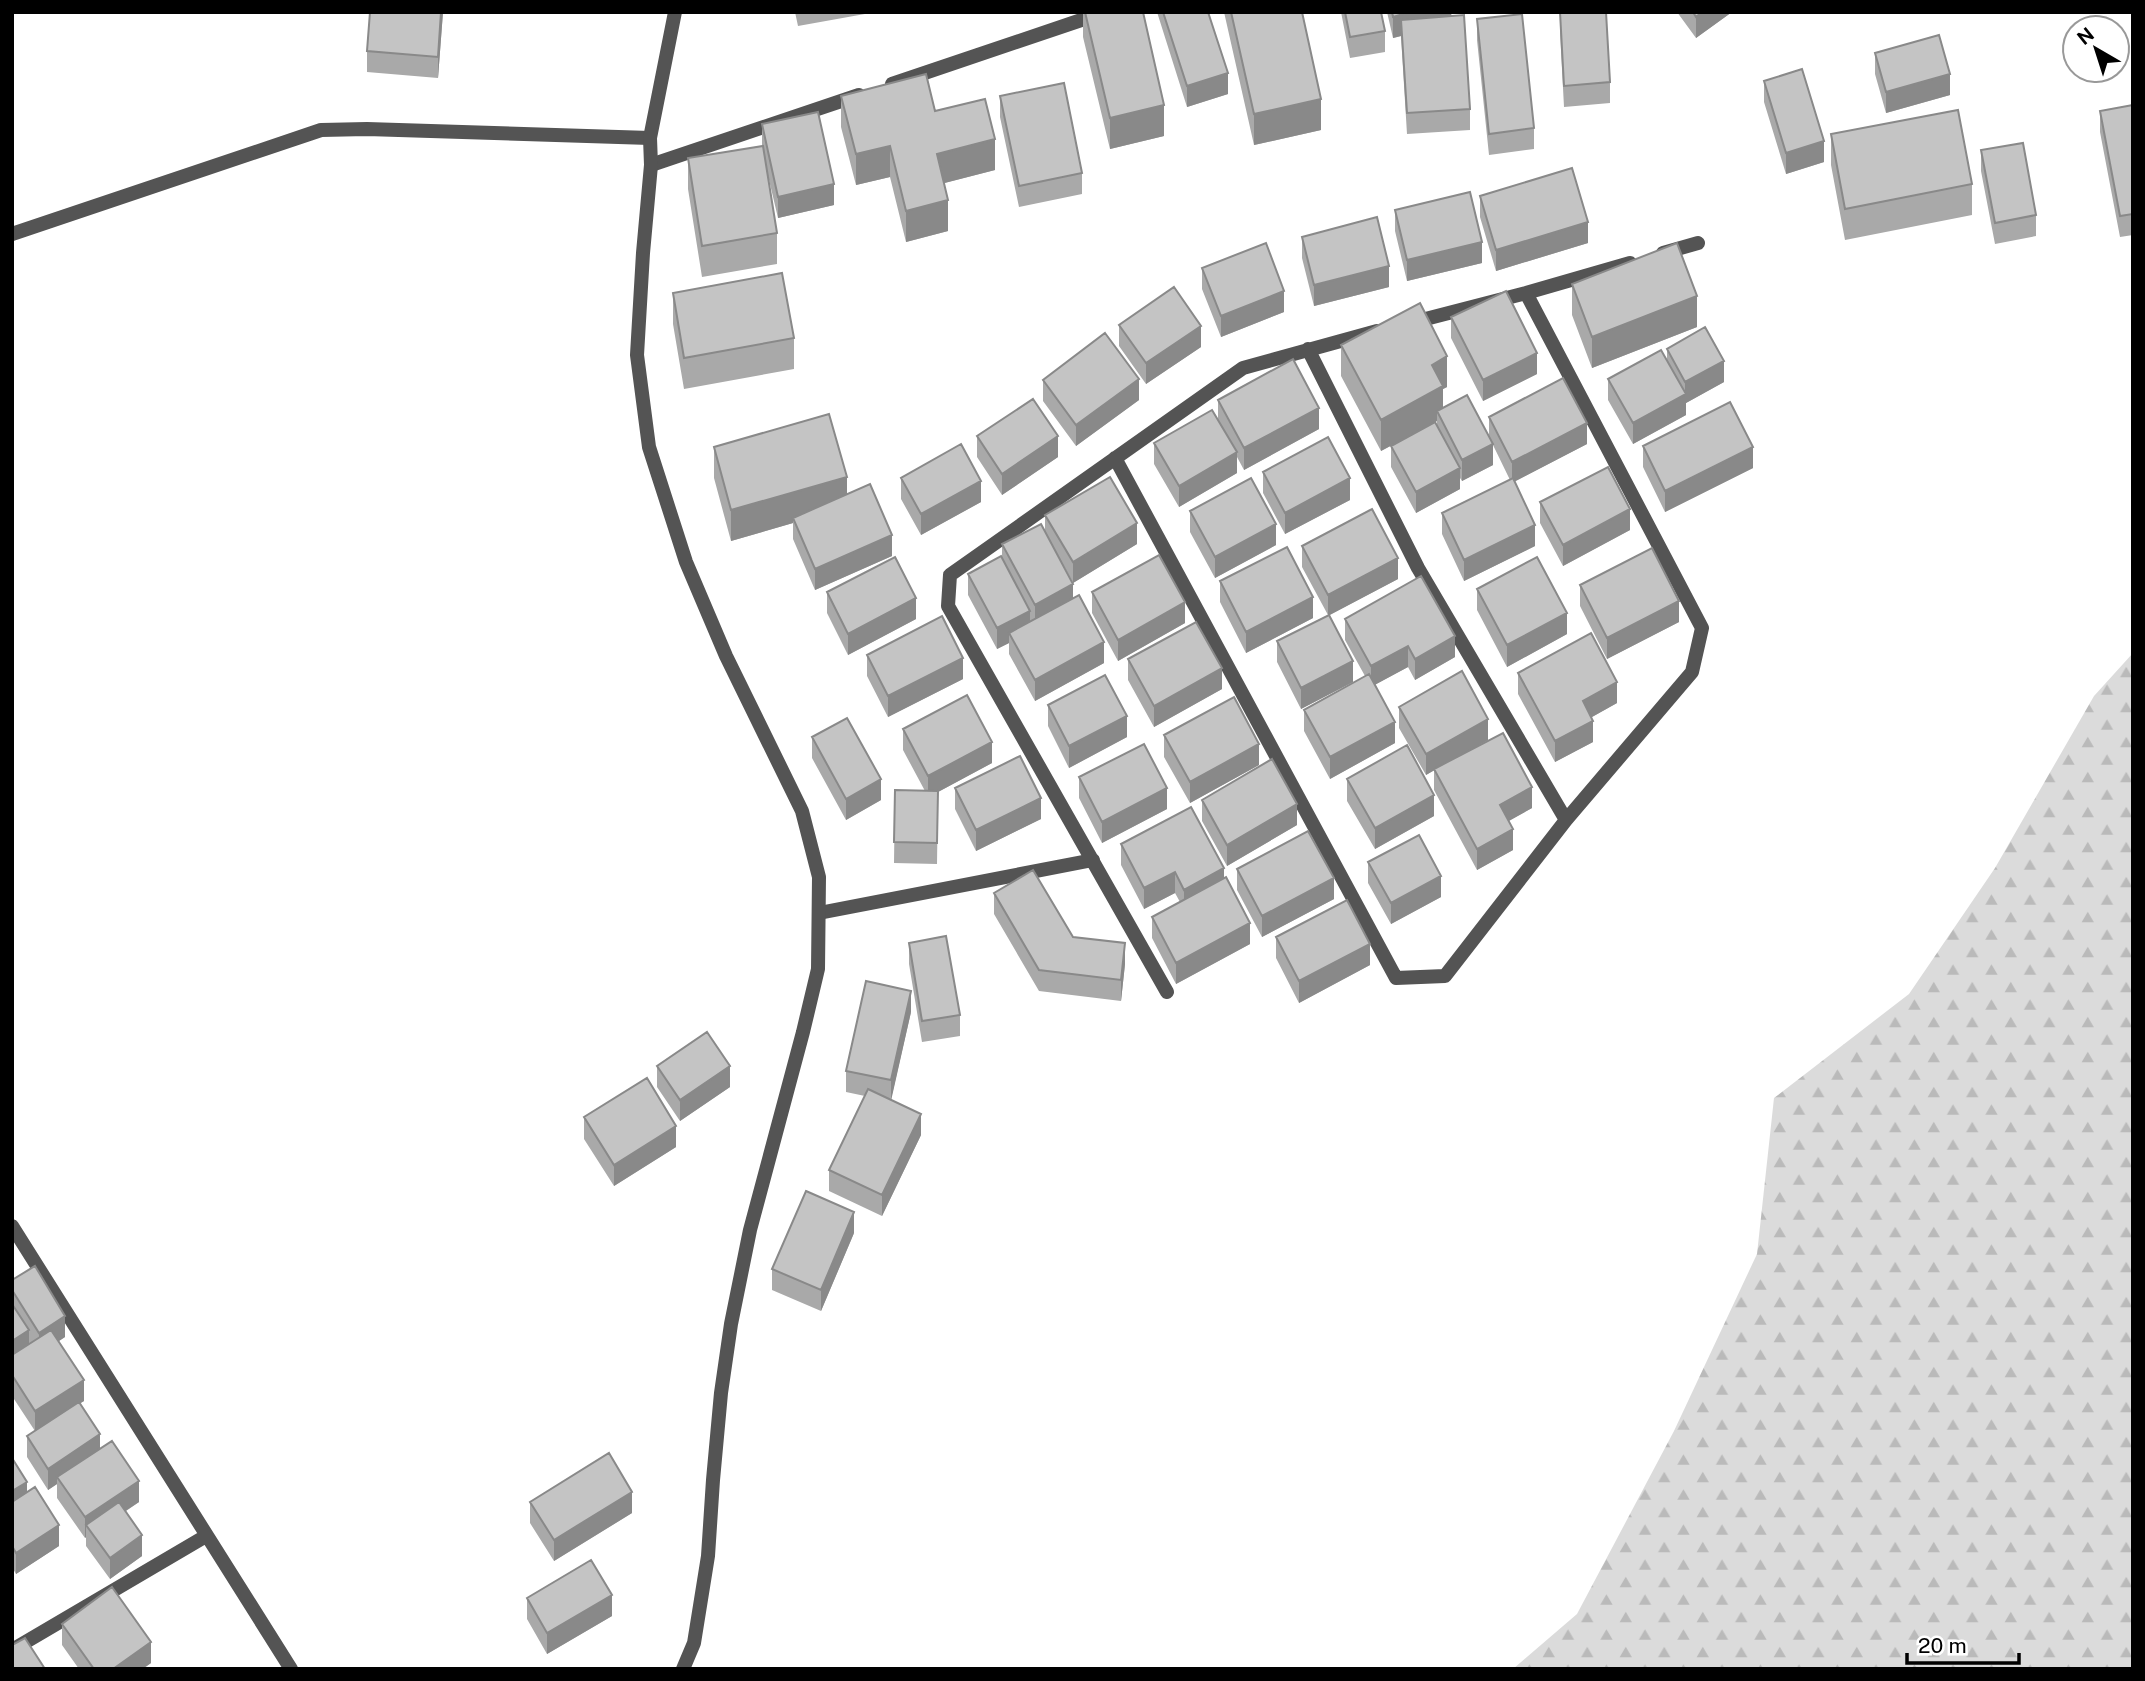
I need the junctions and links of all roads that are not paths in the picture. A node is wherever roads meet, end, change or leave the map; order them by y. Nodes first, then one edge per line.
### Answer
1 (675, 12) edge
2 (1105, 12) edge
3 (649, 138) junction
4 (651, 165) junction
5 (12, 234) edge
6 (1698, 243) dead end
7 (1526, 293) junction
8 (1308, 349) junction
9 (1115, 458) junction
10 (1566, 820) junction
11 (1093, 860) junction
12 (819, 913) junction
13 (1167, 992) dead end
14 (12, 1226) edge
15 (206, 1536) junction
16 (12, 1650) edge
17 (291, 1669) edge
18 (683, 1669) edge

1 - 3 street
2 - 4 street
3 - 4 street
3 - 5 street
4 - 12 street
6 - 7 street
7 - 8 street
7 - 10 street
8 - 9 street
8 - 10 street
9 - 10 street
9 - 11 street
11 - 12 street
11 - 13 street
12 - 18 street
14 - 15 street
15 - 16 street
15 - 17 street

